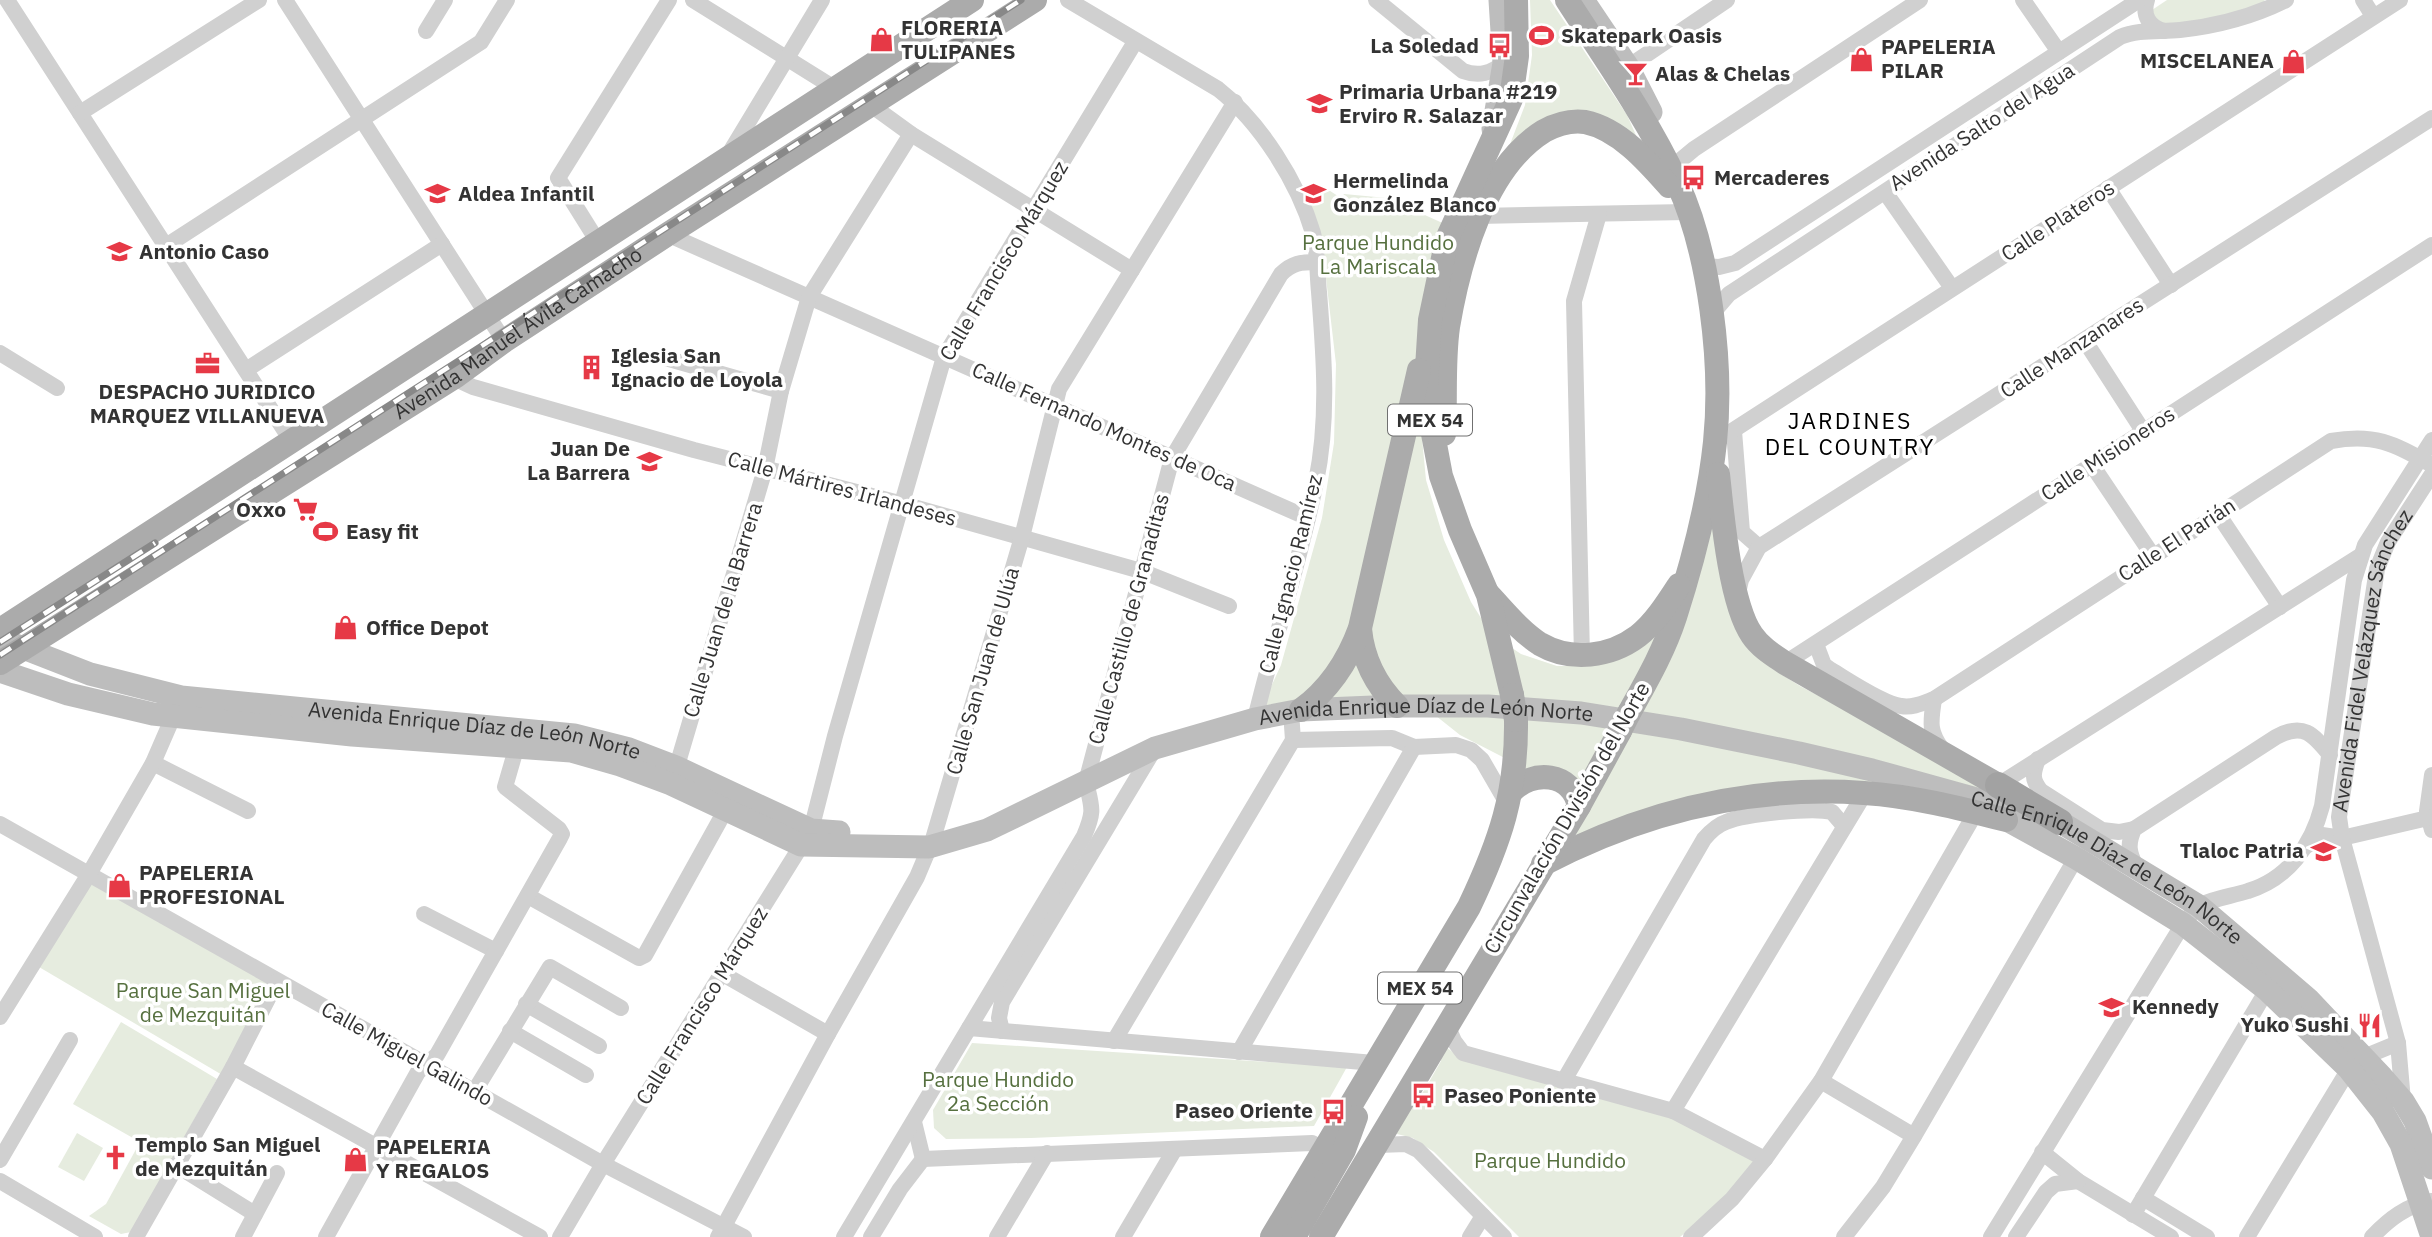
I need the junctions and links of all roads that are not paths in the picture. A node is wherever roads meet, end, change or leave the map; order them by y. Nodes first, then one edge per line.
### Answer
1 (7, 0) edge
2 (259, 0) edge
3 (285, 0) edge
4 (445, 0) edge
5 (507, 0) edge
6 (669, 0) edge
7 (693, 0) edge
8 (822, 0) edge
9 (972, 0) edge
10 (1035, 0) edge
11 (1068, 0) edge
12 (1376, 0) edge
13 (1500, 0) edge
14 (1516, 0) edge
15 (1567, 0) edge
16 (1583, 0) edge
17 (1727, 0) edge
18 (1920, 0) edge
19 (2023, 0) edge
20 (2139, 0) edge
21 (2147, 0) edge
22 (2286, 0) edge
23 (2362, 0) edge
24 (2400, 0) edge
25 (2373, 16) junction
26 (426, 31) dead end
27 (2164, 31) junction
28 (1135, 42) junction
29 (2059, 52) junction
30 (787, 58) junction
31 (1504, 64) junction
32 (1628, 67) junction
33 (836, 89) junction
34 (1235, 103) junction
35 (871, 105) junction
36 (80, 113) junction
37 (2432, 118) edge
38 (361, 119) junction
39 (911, 134) junction
40 (1931, 136) junction
41 (1491, 142) junction
42 (1942, 154) junction
43 (726, 159) junction
44 (1677, 174) junction
45 (2108, 188) junction
46 (1885, 192) junction
47 (1033, 210) junction
48 (1688, 212) junction
49 (1599, 214) junction
50 (1478, 216) junction
51 (671, 232) junction
52 (597, 242) junction
53 (442, 244) junction
54 (2432, 245) edge
55 (166, 246) junction
56 (1317, 262) junction
57 (1704, 265) junction
58 (1132, 270) junction
59 (2171, 285) junction
60 (1952, 288) junction
61 (808, 296) junction
62 (488, 315) junction
63 (1712, 323) junction
64 (1428, 340) junction
65 (504, 341) junction
66 (2085, 341) junction
67 (0, 353) edge
68 (662, 357) dead end
69 (944, 357) junction
70 (246, 370) junction
71 (456, 376) junction
72 (57, 388) dead end
73 (781, 391) junction
74 (1055, 406) junction
75 (2143, 431) junction
76 (1724, 436) junction
77 (2432, 440) edge
78 (292, 442) junction
79 (1172, 458) junction
80 (2426, 462) edge
81 (2092, 465) junction
82 (765, 469) junction
83 (2432, 474) edge
84 (1441, 476) junction
85 (903, 504) junction
86 (2218, 514) junction
87 (1308, 518) junction
88 (1734, 534) junction
89 (1022, 537) junction
90 (1759, 547) junction
91 (2152, 556) junction
92 (2360, 556) junction
93 (1689, 567) junction
94 (1141, 571) junction
95 (1488, 595) junction
96 (1737, 598) junction
97 (1229, 606) dead end
98 (2280, 607) junction
99 (1360, 628) junction
100 (0, 630) edge
101 (0, 639) edge
102 (1816, 644) junction
103 (23, 649) junction
104 (1582, 656) junction
105 (0, 663) edge
106 (1785, 663) junction
107 (0, 671) edge
108 (1934, 699) junction
109 (1396, 706) junction
110 (178, 707) junction
111 (1296, 711) junction
112 (1255, 719) junction
113 (1293, 740) junction
114 (1414, 747) junction
115 (1155, 748) junction
116 (1944, 753) junction
117 (2330, 755) junction
118 (514, 756) dead end
119 (2038, 760) junction
120 (153, 763) junction
121 (2432, 775) edge
122 (674, 776) junction
123 (1086, 782) junction
124 (1998, 785) junction
125 (1865, 793) junction
126 (1509, 799) junction
127 (730, 803) junction
128 (1971, 805) junction
129 (1580, 806) junction
130 (1685, 808) junction
131 (248, 811) dead end
132 (2006, 820) joint
133 (2431, 821) edge
134 (2060, 822) junction
135 (0, 824) edge
136 (1844, 826) junction
137 (2134, 830) junction
138 (806, 838) junction
139 (2342, 838) junction
140 (1704, 839) junction
141 (935, 843) junction
142 (2306, 847) junction
143 (2077, 858) junction
144 (1543, 864) junction
145 (2136, 867) junction
146 (89, 874) junction
147 (528, 896) junction
148 (2199, 906) junction
149 (424, 914) dead end
150 (2183, 925) junction
151 (496, 951) junction
152 (723, 974) junction
153 (277, 981) junction
154 (2267, 990) junction
155 (526, 1004) junction
156 (3, 1007) edge
157 (621, 1008) dead end
158 (1447, 1024) junction
159 (969, 1028) junction
160 (510, 1031) junction
161 (1002, 1031) junction
162 (828, 1034) junction
163 (70, 1040) dead end
164 (1114, 1041) junction
165 (2398, 1043) junction
166 (599, 1046) dead end
167 (1239, 1052) junction
168 (1374, 1063) junction
169 (2356, 1063) junction
170 (426, 1065) junction
171 (233, 1067) junction
172 (586, 1076) dead end
173 (1821, 1081) junction
174 (1563, 1082) junction
175 (474, 1092) junction
176 (2393, 1106) junction
177 (1673, 1111) junction
178 (2432, 1117) edge
179 (914, 1122) junction
180 (1914, 1136) junction
181 (377, 1145) junction
182 (1378, 1145) junction
183 (1175, 1149) junction
184 (1324, 1150) junction
185 (2042, 1152) junction
186 (1047, 1153) junction
187 (923, 1159) junction
188 (2425, 1159) edge
189 (0, 1160) edge
190 (1765, 1160) junction
191 (603, 1164) junction
192 (176, 1165) junction
193 (277, 1173) dead end
194 (0, 1181) edge
195 (2078, 1181) junction
196 (2143, 1198) junction
197 (2427, 1202) edge
198 (255, 1214) junction
199 (2133, 1214) junction
200 (1483, 1216) junction
201 (721, 1232) edge
202 (95, 1237) edge
203 (136, 1237) edge
204 (243, 1237) edge
205 (326, 1237) edge
206 (540, 1237) edge
207 (561, 1237) edge
208 (744, 1237) edge
209 (844, 1237) edge
210 (871, 1237) edge
211 (997, 1237) edge
212 (1123, 1237) edge
213 (1272, 1237) edge
214 (1294, 1237) edge
215 (1321, 1237) edge
216 (1470, 1237) edge
217 (1504, 1237) edge
218 (1691, 1237) edge
219 (1844, 1237) edge
220 (1991, 1237) edge
221 (2017, 1237) edge
222 (2171, 1237) edge
223 (2207, 1237) edge
224 (2247, 1237) edge
225 (2372, 1237) edge
226 (2432, 1237) edge

1 - 36 street
2 - 36 street
3 - 38 street
4 - 26 street
5 - 38 street
6 - 52 street
7 - 30 street
8 - 30 street
9 - 33 main road, Avenida Manuel Ávila Camacho
10 - 35 main road, Avenida Manuel Ávila Camacho
11 - 28 street, Calle Ignacio Ramírez
12 - 31 street
13 - 31 main road, MEX 54
14 - 41 main road, Circunvalación División del Norte / MEX 54
15 - 44 main road, Circunvalación División del Norte / MEX 54
16 - 32 main road, MEX 54
17 - 32 street
18 - 44 street
19 - 29 street
20 - 29 street, Avenida Salto del Agua
21 - 27 street
22 - 27 street, Avenida Salto del Agua
23 - 25 street
24 - 25 street, Calle Plateros
25 - 45 street, Calle Plateros
27 - 42 street, Avenida Salto del Agua
28 - 34 street, Calle Ignacio Ramírez
28 - 47 street, Calle Francisco Márquez
29 - 40 street, Avenida Salto del Agua
30 - 33 street
30 - 43 street
31 - 41 main road, MEX 54
32 - 44 main road, MEX 54
33 - 43 main road, Avenida Manuel Ávila Camacho
34 - 56 street, Calle Ignacio Ramírez
34 - 58 street, Calle San Juan de Ulúa
35 - 39 street
35 - 51 main road, Avenida Manuel Ávila Camacho
36 - 55 street
37 - 59 street, Calle Manzanares
38 - 53 street
38 - 55 street
39 - 47 street
39 - 61 street, Calle Juan de la Barrera
40 - 42 street
40 - 57 street, Avenida Salto del Agua
41 - 64 main road, Circunvalación División del Norte / MEX 54
42 - 46 street, Avenida Salto del Agua
43 - 52 main road, Avenida Manuel Ávila Camacho
44 - 48 main road, Circunvalación División del Norte / MEX 54
45 - 59 street
45 - 60 street, Calle Plateros
46 - 60 street
46 - 63 street, Avenida Salto del Agua
47 - 58 street
47 - 69 street, Calle Francisco Márquez
48 - 49 street
48 - 50 main road
48 - 57 main road, Circunvalación División del Norte / MEX 54
49 - 50 street
49 - 104 street
50 - 84 main road
51 - 61 street, Calle Fernando Montes de Oca
51 - 65 main road, Avenida Manuel Ávila Camacho
52 - 62 main road, Avenida Manuel Ávila Camacho
53 - 62 street
53 - 70 street
54 - 75 street, Calle Misioneros
55 - 70 street
56 - 79 street, Calle Castillo de Granaditas
56 - 87 street, Calle Ignacio Ramírez
57 - 63 main road, Circunvalación División del Norte / MEX 54
58 - 74 street, Calle San Juan de Ulúa
59 - 66 street, Calle Manzanares
60 - 76 street, Calle Plateros
61 - 69 street, Calle Fernando Montes de Oca
61 - 73 street, Calle Juan de la Barrera
62 - 65 street
62 - 78 main road, Avenida Manuel Ávila Camacho
63 - 76 main road, Circunvalación División del Norte / MEX 54
64 - 84 main road, Circunvalación División del Norte / MEX 54
64 - 99 main road
65 - 71 main road, Avenida Manuel Ávila Camacho
66 - 75 street
66 - 90 street, Calle Manzanares
67 - 72 street
68 - 73 street
69 - 74 street, Calle Fernando Montes de Oca
69 - 85 street, Calle Francisco Márquez
70 - 78 street
71 - 82 street, Calle Mártires Irlandeses
71 - 103 main road, Avenida Manuel Ávila Camacho
73 - 82 street, Calle Juan de la Barrera
74 - 79 street, Calle Fernando Montes de Oca
74 - 89 street, Calle San Juan de Ulúa
75 - 81 street, Calle Misioneros
76 - 88 main road
76 - 93 main road, Circunvalación División del Norte / MEX 54
77 - 80 street, Avenida Fidel Velázquez Sánchez
78 - 100 main road, Avenida Manuel Ávila Camacho
79 - 87 street, Calle Fernando Montes de Oca
79 - 94 street, Calle Castillo de Granaditas
80 - 86 street, Calle El Parián
80 - 92 street, Avenida Fidel Velázquez Sánchez
81 - 91 street
81 - 102 street, Calle Misioneros
82 - 85 street, Calle Mártires Irlandeses
82 - 122 street, Calle Juan de la Barrera
83 - 139 street, Avenida Fidel Velázquez Sánchez
84 - 95 main road, Circunvalación División del Norte / MEX 54
85 - 89 street, Calle Mártires Irlandeses
85 - 138 street, Calle Francisco Márquez
86 - 91 street, Calle El Parián
86 - 98 street
87 - 112 street, Calle Ignacio Ramírez
88 - 90 street
88 - 96 main road
89 - 94 street, Calle Mártires Irlandeses
89 - 141 street, Calle San Juan de Ulúa
90 - 96 street, Calle Manzanares
91 - 108 street, Calle El Parián
92 - 98 street
92 - 117 street, Avenida Fidel Velázquez Sánchez
93 - 104 main road
93 - 129 main road, Circunvalación División del Norte / MEX 54
94 - 97 street, Calle Mártires Irlandeses
94 - 123 street, Calle Castillo de Granaditas
95 - 104 main road
95 - 126 main road, Circunvalación División del Norte / MEX 54
96 - 106 main road
98 - 119 street
99 - 109 main road
99 - 111 main road
101 - 103 main road, Avenida Enrique Díaz de León Norte
102 - 106 street, Calle Misioneros
102 - 108 street
103 - 105 main road, Avenida Manuel Ávila Camacho
103 - 110 main road, Avenida Enrique Díaz de León Norte
106 - 116 main road
107 - 110 main road, Avenida Enrique Díaz de León Norte
108 - 116 street
109 - 111 main road, Avenida Enrique Díaz de León Norte
109 - 128 main road, Avenida Enrique Díaz de León Norte
110 - 120 street
110 - 122 main road, Avenida Enrique Díaz de León Norte
111 - 112 main road, Avenida Enrique Díaz de León Norte
111 - 113 street
112 - 115 main road, Avenida Enrique Díaz de León Norte
113 - 114 street
113 - 164 street
114 - 126 street
114 - 167 street
115 - 123 main road, Avenida Enrique Díaz de León Norte
115 - 161 street
116 - 124 main road
117 - 137 street
117 - 142 street, Avenida Fidel Velázquez Sánchez
118 - 147 street
119 - 124 street
119 - 137 street
120 - 131 street
120 - 146 street
121 - 133 street
122 - 127 main road, Avenida Enrique Díaz de León Norte
123 - 141 main road, Avenida Enrique Díaz de León Norte
123 - 159 street
124 - 134 highway
125 - 128 main road
125 - 130 main road
125 - 136 street
126 - 129 main road
126 - 168 main road, Circunvalación División del Norte / MEX 54
127 - 138 main road, Avenida Enrique Díaz de León Norte
127 - 147 street
128 - 132 main road
128 - 134 main road, Calle Enrique Díaz de León Norte
128 - 173 street
129 - 144 main road, Circunvalación División del Norte / MEX 54
130 - 140 street
130 - 144 main road
132 - 143 main road, Calle Enrique Díaz de León Norte
133 - 139 street
134 - 145 main road, Calle Enrique Díaz de León Norte
135 - 146 street, Calle Miguel Galindo
136 - 140 street
136 - 177 street
137 - 145 street
138 - 141 main road, Avenida Enrique Díaz de León Norte
138 - 152 street, Calle Francisco Márquez
139 - 142 street
139 - 165 street, Avenida Fidel Velázquez Sánchez
140 - 174 street
141 - 162 street, Calle San Juan de Ulúa
142 - 148 street
143 - 150 main road, Calle Enrique Díaz de León Norte
143 - 180 street
144 - 158 main road, Circunvalación División del Norte / MEX 54
145 - 148 main road, Calle Enrique Díaz de León Norte
146 - 153 street, Calle Miguel Galindo
146 - 156 street
147 - 151 street
148 - 150 street
148 - 169 main road, Calle Enrique Díaz de León Norte
149 - 151 street
150 - 154 main road, Calle Enrique Díaz de León Norte
150 - 185 street
151 - 170 street
152 - 162 street
152 - 191 street, Calle Francisco Márquez
153 - 170 street, Calle Miguel Galindo
153 - 171 street
154 - 169 main road, Calle Enrique Díaz de León Norte
154 - 196 street
155 - 157 street
155 - 160 street
155 - 166 street
158 - 174 street
158 - 182 main road, Circunvalación División del Norte / MEX 54
159 - 161 street
159 - 179 street
160 - 172 street
160 - 175 street
161 - 164 street
162 - 201 street, Calle San Juan de Ulúa
163 - 189 street
164 - 167 street
165 - 169 street
165 - 176 street, Avenida Fidel Velázquez Sánchez
167 - 168 street
168 - 184 main road, Circunvalación División del Norte / MEX 54
168 - 214 main road
169 - 176 main road, Calle Enrique Díaz de León Norte
169 - 224 street
170 - 175 street, Calle Miguel Galindo
170 - 181 street
171 - 181 street
171 - 192 street
173 - 180 street
173 - 190 street
174 - 177 street
175 - 191 street, Calle Miguel Galindo
176 - 178 main road
176 - 188 main road, Calle Enrique Díaz de León Norte
177 - 190 street
179 - 187 street
179 - 209 street
180 - 219 street
181 - 205 street
181 - 206 street
182 - 200 street
182 - 215 main road, Circunvalación División del Norte / MEX 54
183 - 184 street
183 - 186 street
183 - 212 street
184 - 213 main road, Circunvalación División del Norte / MEX 54
185 - 195 street
185 - 220 street
186 - 187 street
186 - 211 street
187 - 210 street
188 - 197 main road
190 - 218 street
191 - 201 street, Calle Miguel Galindo
191 - 207 street, Calle Francisco Márquez
192 - 198 street
192 - 203 street
193 - 198 street
194 - 202 street
195 - 199 street
195 - 221 street
196 - 199 street
196 - 223 street
197 - 225 street
197 - 226 main road
198 - 204 street
199 - 222 street
200 - 216 street
200 - 217 street
201 - 208 street, Calle Miguel Galindo

